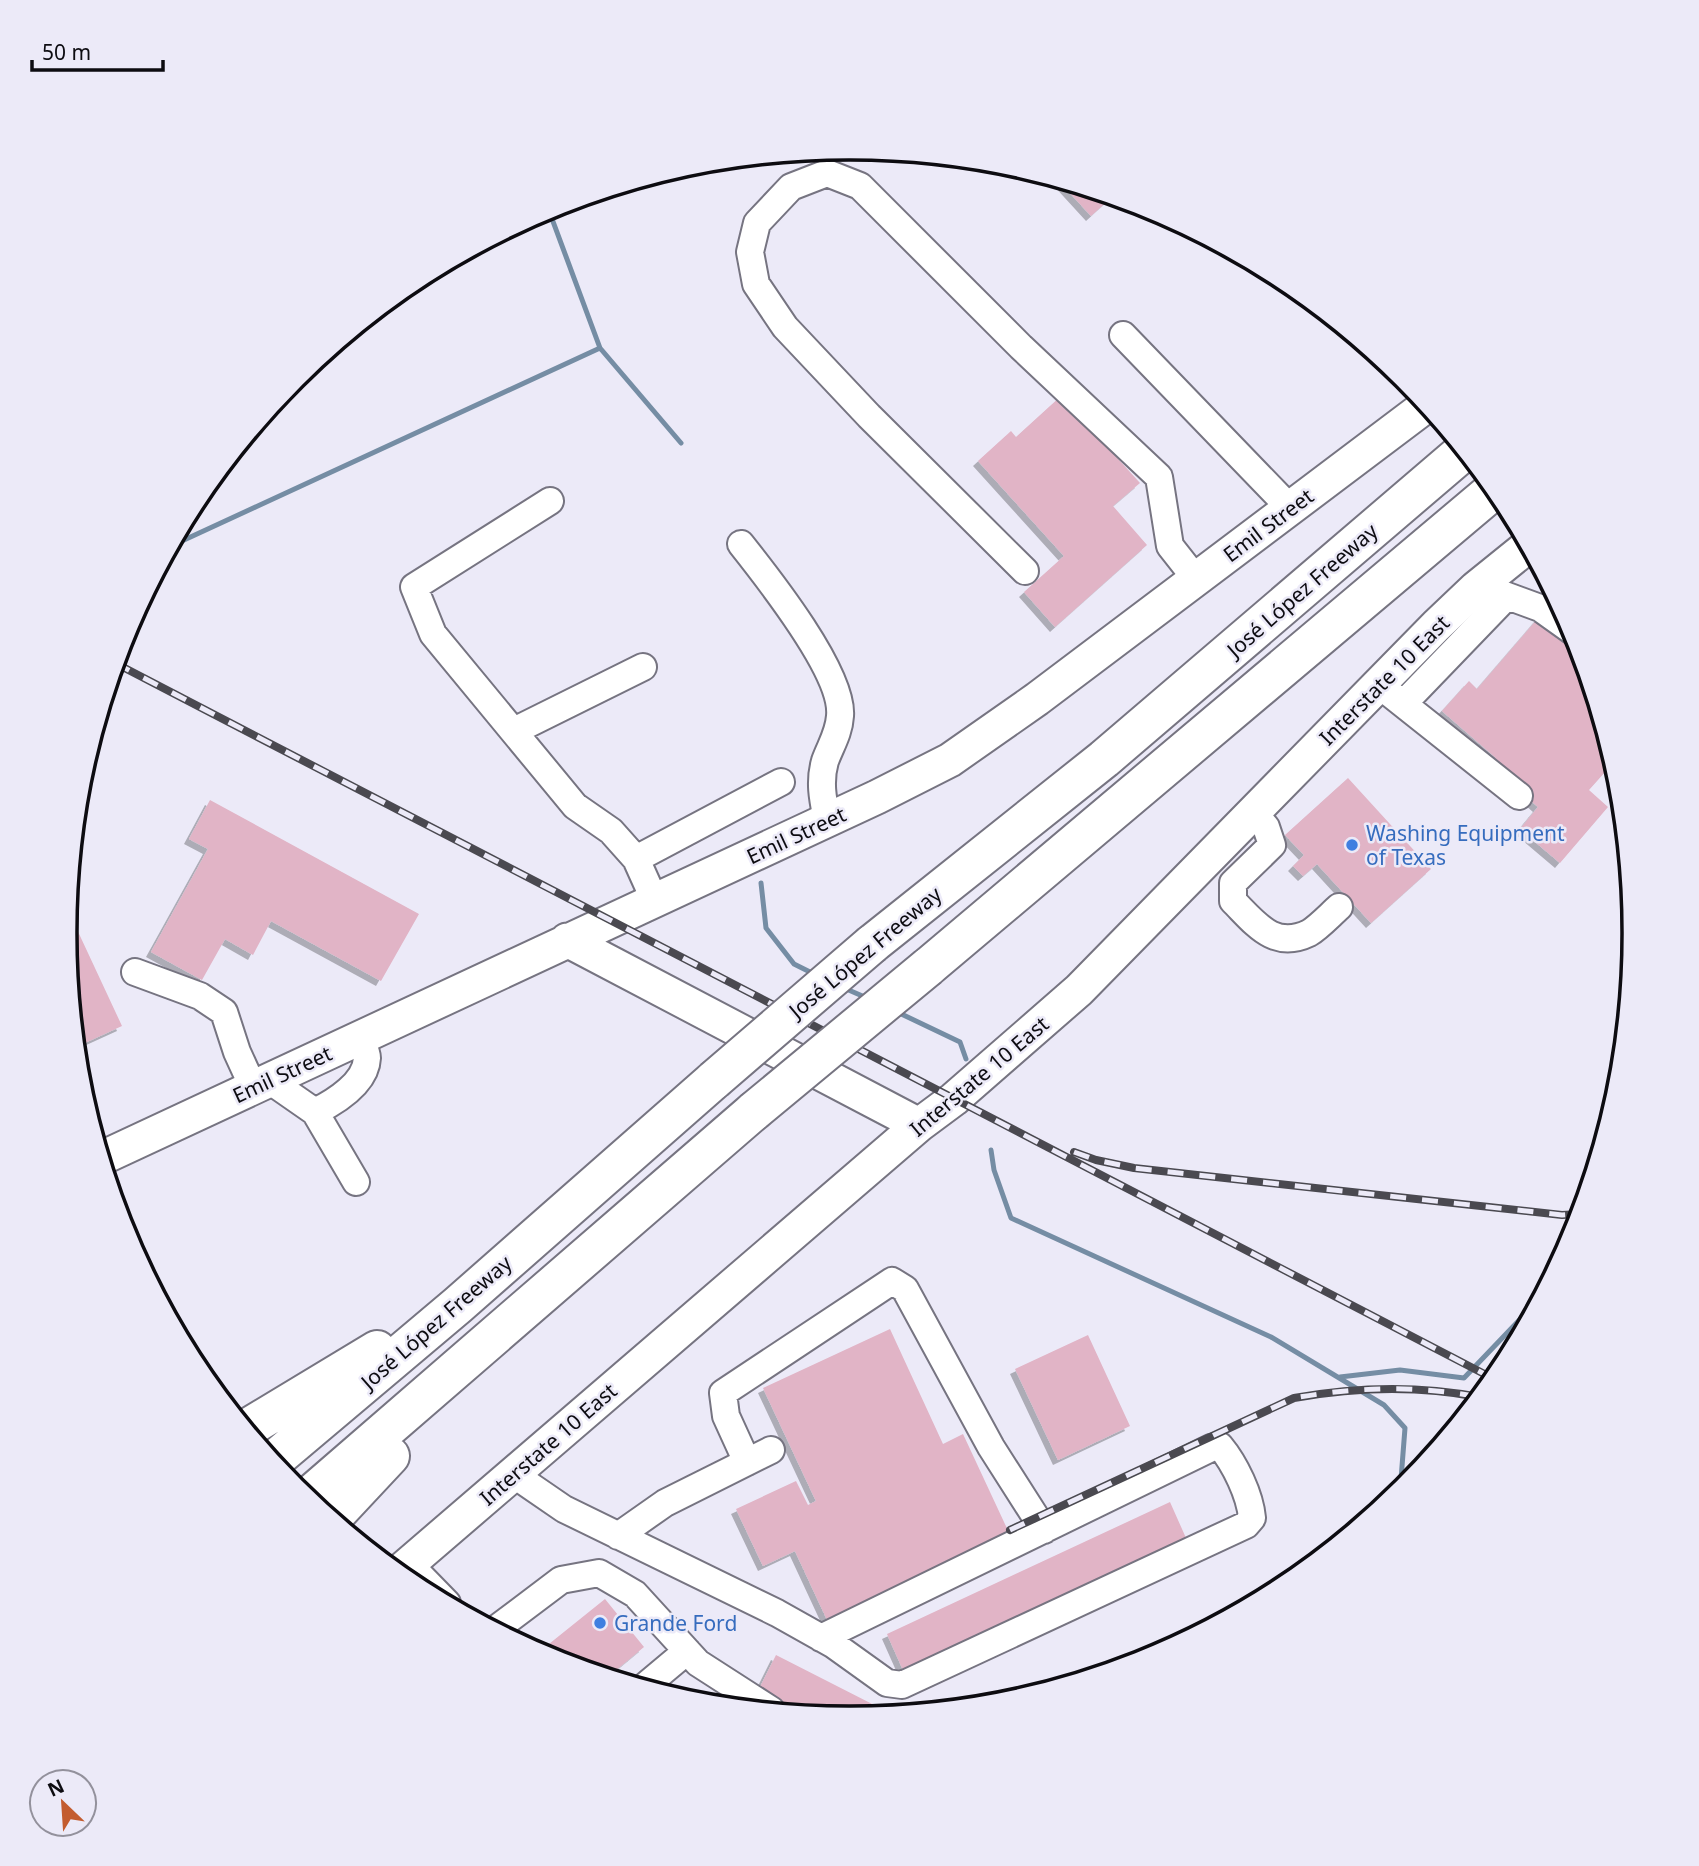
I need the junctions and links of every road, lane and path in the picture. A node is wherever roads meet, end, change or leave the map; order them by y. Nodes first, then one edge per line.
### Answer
1 (1123, 335) dead end
2 (1418, 411) edge
3 (1457, 457) edge
4 (1486, 496) edge
5 (550, 501) dead end
6 (1290, 508) junction
7 (741, 544) dead end
8 (1522, 553) edge
9 (1026, 571) dead end
10 (1196, 579) junction
11 (1493, 590) junction
12 (1554, 618) edge
13 (643, 667) dead end
14 (1391, 694) junction
15 (514, 732) junction
16 (781, 782) dead end
17 (1519, 796) dead end
18 (1253, 812) junction
19 (827, 820) junction
20 (636, 859) junction
21 (1199, 868) junction
22 (1233, 901) junction
23 (643, 904) junction
24 (1339, 907) dead end
25 (567, 940) junction
26 (135, 972) dead end
27 (626, 972) junction
28 (359, 1037) junction
29 (261, 1084) junction
30 (316, 1112) junction
31 (919, 1125) junction
32 (110, 1154) edge
33 (356, 1182) dead end
34 (458, 1305) junction
35 (481, 1349) junction
36 (254, 1424) edge
37 (771, 1450) dead end
38 (281, 1455) edge
39 (747, 1462) junction
40 (513, 1474) junction
41 (315, 1491) edge
42 (338, 1512) edge
43 (1044, 1530) junction
44 (618, 1536) junction
45 (407, 1566) edge
46 (503, 1623) edge
47 (821, 1638) junction
48 (687, 1651) junction
49 (653, 1680) edge
50 (755, 1700) edge

1 - 6 lane
2 - 6 main road, Emil Street
3 - 34 highway, José López Freeway, bridge
4 - 35 highway, bridge
5 - 15 lane
6 - 10 main road, Emil Street
7 - 19 lane
8 - 11 main road, Interstate 10 East
9 - 10 lane
10 - 19 main road, Emil Street
11 - 12 lane
11 - 14 main road, Interstate 10 East
13 - 15 lane
14 - 17 lane
14 - 18 main road, Interstate 10 East
15 - 20 lane
16 - 20 lane
18 - 21 main road, Interstate 10 East
18 - 22 lane
19 - 23 main road, Emil Street
20 - 23 lane
21 - 22 lane
21 - 31 main road, Interstate 10 East
22 - 24 lane
23 - 25 main road, Emil Street
23 - 27 main road
25 - 27 main road
25 - 28 main road, Emil Street
26 - 29 lane
27 - 31 main road
28 - 29 main road, Emil Street
28 - 30 lane
29 - 30 lane
29 - 32 main road, Emil Street
30 - 33 lane
31 - 40 main road, Interstate 10 East
34 - 36 highway
34 - 38 highway, José López Freeway
35 - 41 highway
35 - 42 highway
37 - 39 lane
39 - 43 lane
39 - 44 lane
40 - 44 lane
40 - 45 main road, Interstate 10 East
43 - 47 lane
43 - 47 lane
44 - 47 lane
46 - 48 lane
48 - 49 lane
48 - 50 lane

